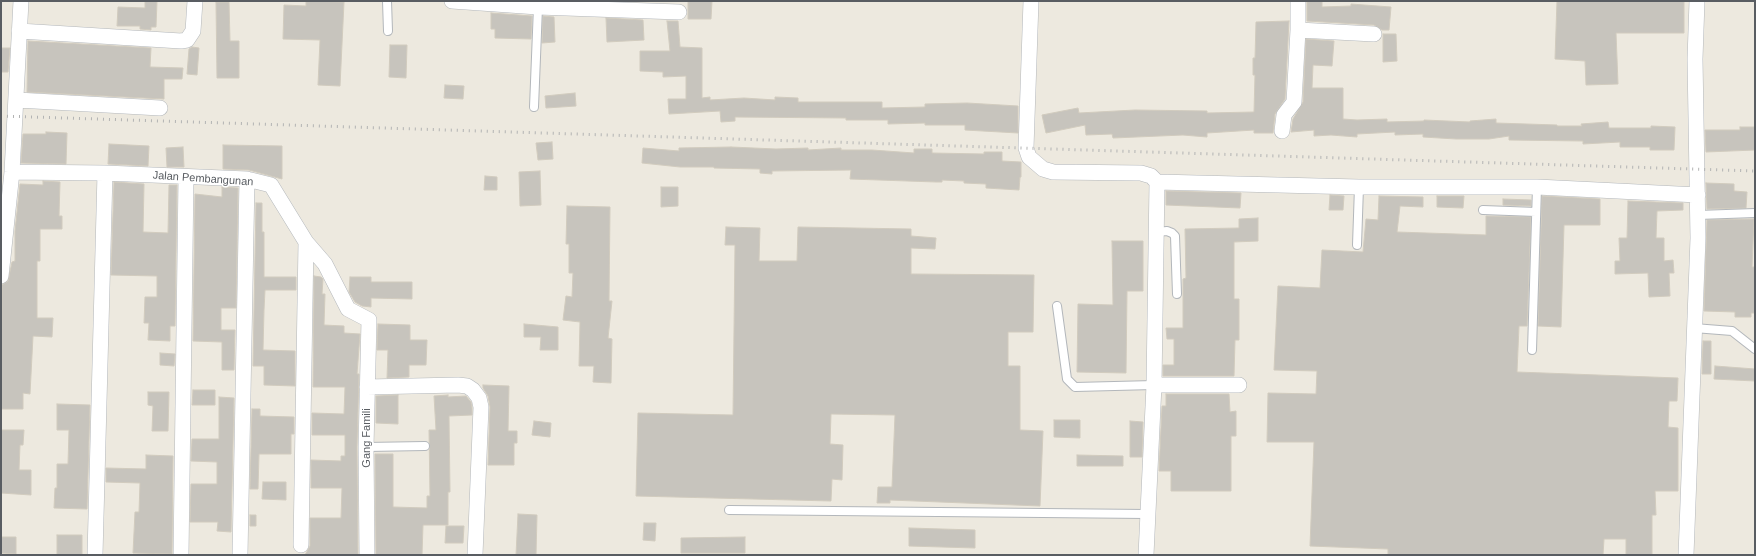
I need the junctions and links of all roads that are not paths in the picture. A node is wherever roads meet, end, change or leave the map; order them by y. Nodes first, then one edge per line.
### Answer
1 (20, 1) edge
2 (195, 1) edge
3 (387, 1) edge
4 (452, 1) edge
5 (1031, 1) edge
6 (1298, 1) edge
7 (1697, 1) edge
8 (538, 7) junction
9 (679, 12) dead end
10 (1298, 30) junction
11 (19, 31) junction
12 (388, 31) dead end
13 (1374, 34) dead end
14 (16, 100) junction
15 (534, 107) dead end
16 (160, 108) dead end
17 (7, 127) edge
18 (1282, 131) dead end
19 (12, 172) junction
20 (105, 173) junction
21 (186, 177) junction
22 (247, 179) junction
23 (1157, 182) junction
24 (1359, 187) junction
25 (1537, 187) junction
26 (1698, 195) junction
27 (1483, 210) dead end
28 (1536, 212) junction
29 (1755, 213) edge
30 (1698, 215) junction
31 (1157, 232) junction
32 (306, 242) junction
33 (1357, 245) dead end
34 (1, 276) edge
35 (1178, 294) dead end
36 (1057, 306) dead end
37 (369, 320) joint
38 (1694, 328) junction
39 (1755, 349) edge
40 (1532, 350) dead end
41 (1154, 385) junction
42 (1238, 385) dead end
43 (367, 387) junction
44 (425, 446) dead end
45 (366, 447) junction
46 (730, 510) dead end
47 (1147, 514) junction
48 (301, 545) dead end
49 (95, 555) edge
50 (181, 555) edge
51 (240, 555) edge
52 (367, 555) edge
53 (475, 555) edge
54 (1146, 555) edge
55 (1686, 555) edge

1 - 11 street
2 - 11 street
3 - 12 lane
4 - 8 street
5 - 23 street
6 - 10 street
7 - 26 street
8 - 9 street
8 - 15 lane
10 - 13 street
10 - 18 street
11 - 14 street
14 - 16 street
14 - 17 street
17 - 19 street
19 - 20 street, Jalan Pembangunan
19 - 34 street
20 - 21 street, Jalan Pembangunan
20 - 49 street
21 - 22 street, Jalan Pembangunan
21 - 50 street
22 - 32 street, Jalan Pembangunan
22 - 51 street
23 - 24 street
23 - 31 street
24 - 25 street
24 - 33 lane
25 - 26 street
25 - 28 lane
26 - 30 street
27 - 28 lane
28 - 40 lane
29 - 30 lane
30 - 38 street
31 - 35 lane
31 - 41 street
32 - 37 street, Jalan Pembangunan
32 - 48 street
36 - 41 lane
37 - 43 street, Gang Famili
38 - 39 lane
38 - 55 street
41 - 42 street
41 - 47 street
43 - 45 street, Gang Famili
43 - 53 street
44 - 45 lane
45 - 52 street, Gang Famili
46 - 47 lane
47 - 54 street

